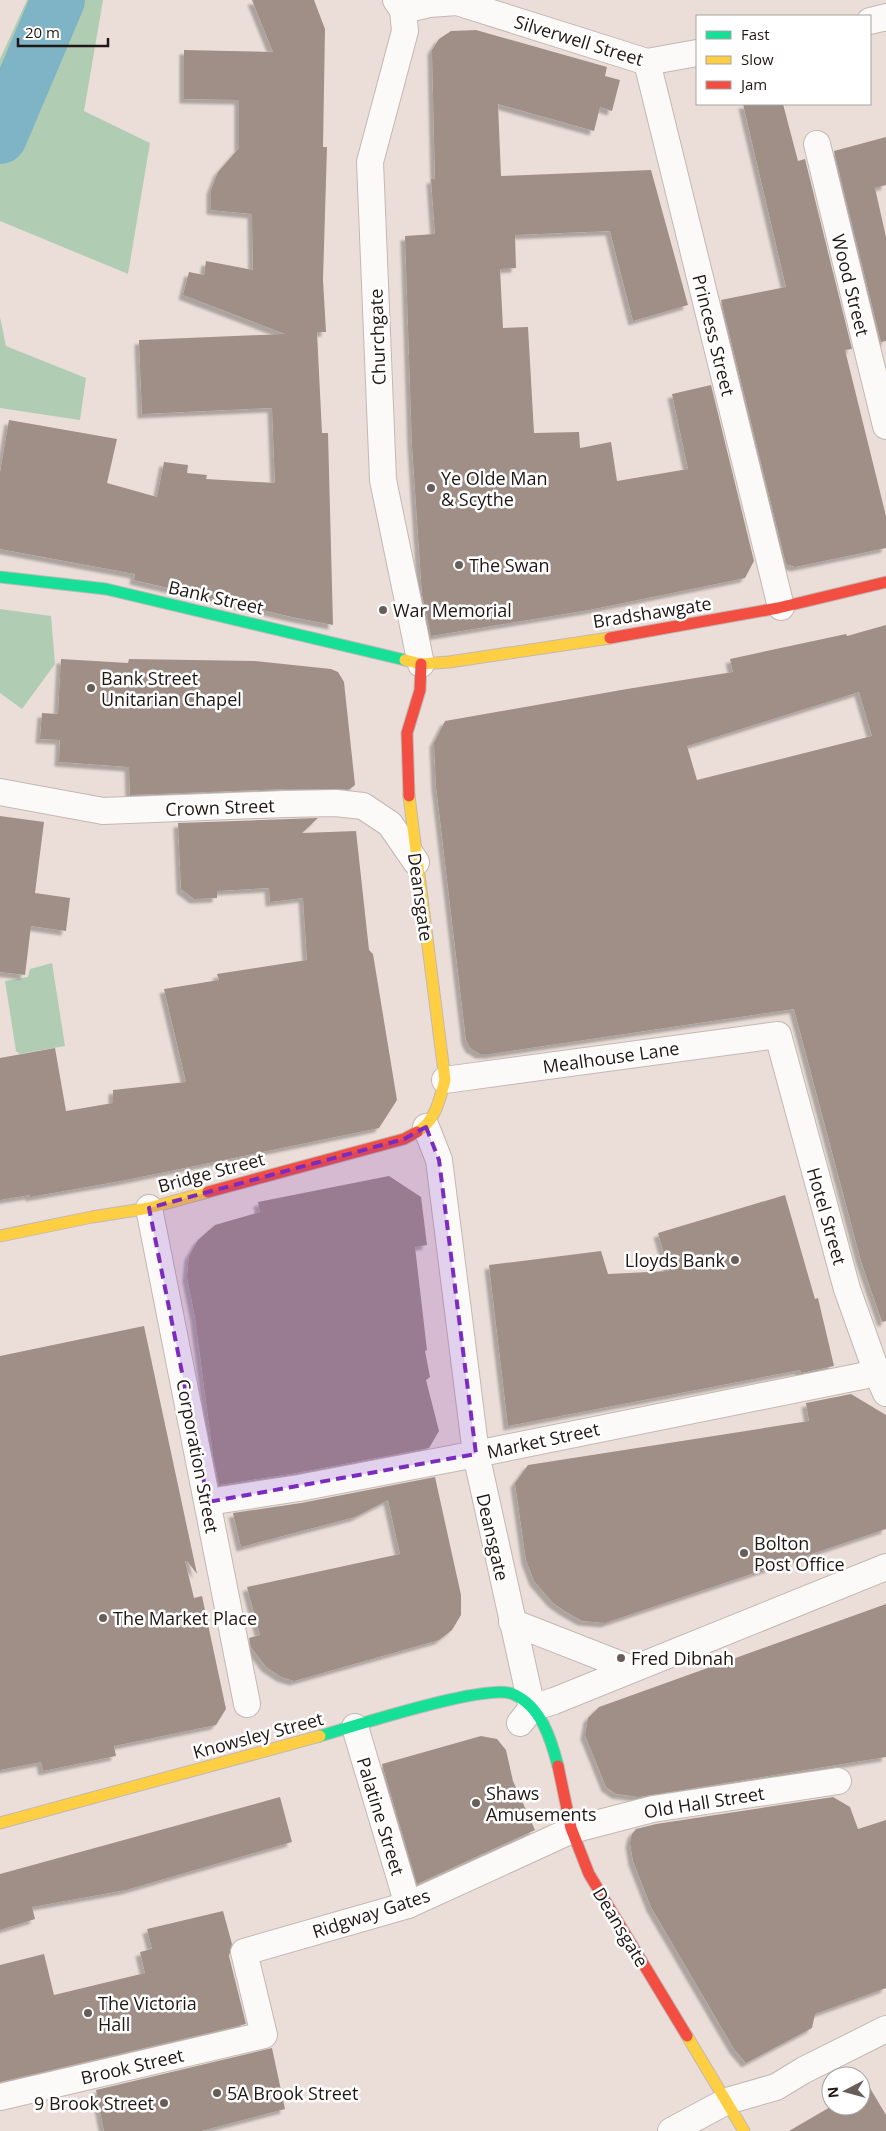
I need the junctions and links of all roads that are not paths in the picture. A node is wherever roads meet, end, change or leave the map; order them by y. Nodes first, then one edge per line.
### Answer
1 (399, 5) edge
2 (886, 17) edge
3 (871, 21) edge
4 (696, 53) edge
5 (647, 62) junction
6 (817, 144) dead end
7 (886, 426) edge
8 (0, 577) edge
9 (886, 582) edge
10 (781, 607) junction
11 (421, 664) junction
12 (0, 792) edge
13 (416, 862) junction
14 (778, 1035) joint
15 (445, 1080) junction
16 (426, 1127) junction
17 (148, 1208) junction
18 (0, 1236) edge
19 (881, 1383) edge
20 (476, 1454) junction
21 (208, 1502) junction
22 (886, 1567) edge
23 (512, 1622) junction
24 (632, 1669) junction
25 (247, 1704) dead end
26 (526, 1711) junction
27 (354, 1727) junction
28 (838, 1781) dead end
29 (0, 1823) edge
30 (572, 1830) junction
31 (408, 1906) junction
32 (886, 2029) edge
33 (264, 2035) joint
34 (0, 2097) edge
35 (727, 2101) junction
36 (670, 2131) edge
37 (744, 2131) edge

1 - 5 street, Silverwell Street
1 - 11 street, Churchgate
2 - 3 street
4 - 5 street, Silverwell Street
5 - 10 street, Princess Street
6 - 7 street, Wood Street
8 - 11 street, Bank Street
9 - 10 street, Bradshawgate
10 - 11 street, Bradshawgate
11 - 13 street, Deansgate
12 - 13 street, Crown Street
13 - 15 street, Deansgate
14 - 15 street, Mealhouse Lane
14 - 19 street, Hotel Street
15 - 16 street, Deansgate
16 - 17 street, Bridge Street
16 - 20 street, Deansgate
17 - 18 street, Bridge Street
17 - 21 street, Corporation Street
19 - 20 street, Market Street
20 - 21 street, Market Street
20 - 23 street, Deansgate
21 - 25 street, Corporation Street
22 - 24 street
23 - 24 street
23 - 26 street, Deansgate
24 - 26 street
26 - 27 street, Knowsley Street
26 - 30 street, Deansgate
27 - 29 street, Knowsley Street
27 - 31 street, Palatine Street
28 - 30 street, Old Hall Street
30 - 31 street, Ridgway Gates
30 - 35 street, Deansgate
31 - 33 street, Ridgway Gates
32 - 35 street
33 - 34 street, Brook Street
35 - 36 street
35 - 37 street, Deansgate

